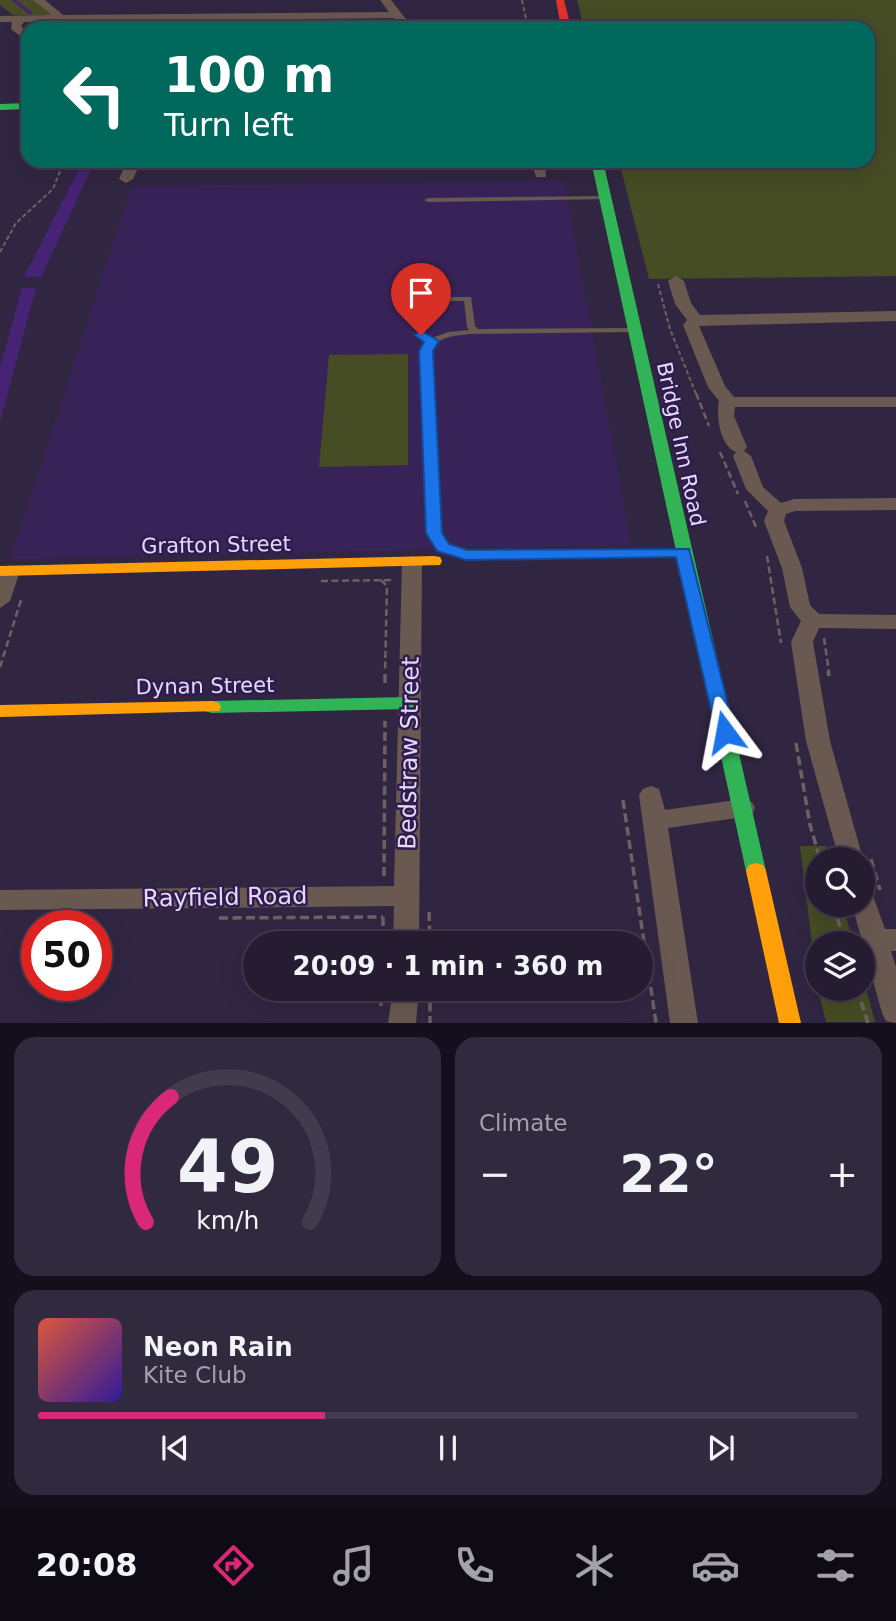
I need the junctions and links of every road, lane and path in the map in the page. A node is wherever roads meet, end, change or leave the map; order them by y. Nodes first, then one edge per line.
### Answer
1 (38, 0) edge
2 (385, 0) edge
3 (522, 0) edge
4 (559, 0) edge
5 (396, 15) junction
6 (0, 19) edge
7 (20, 19) junction
8 (55, 20) junction
9 (62, 21) edge
10 (186, 21) edge
11 (401, 21) edge
12 (526, 21) edge
13 (564, 21) edge
14 (21, 32) edge
15 (21, 106) edge
16 (0, 107) edge
17 (61, 168) edge
18 (131, 168) edge
19 (599, 168) edge
20 (126, 179) dead end
21 (605, 198) junction
22 (428, 200) dead end
23 (0, 252) edge
24 (676, 281) dead end
25 (658, 284) dead end
26 (896, 316) edge
27 (696, 320) junction
28 (634, 330) junction
29 (476, 332) junction
30 (432, 341) junction
31 (728, 401) junction
32 (896, 402) edge
33 (710, 426) dead end
34 (720, 452) dead end
35 (896, 504) edge
36 (778, 510) junction
37 (759, 536) dead end
38 (763, 548) dead end
39 (683, 552) junction
40 (423, 562) joint
41 (380, 563) junction
42 (5, 571) edge
43 (22, 596) dead end
44 (0, 601) edge
45 (817, 621) junction
46 (896, 622) edge
47 (782, 646) dead end
48 (0, 667) edge
49 (829, 683) dead end
50 (410, 703) junction
51 (385, 704) junction
52 (0, 711) edge
53 (796, 739) dead end
54 (651, 795) dead end
55 (623, 800) dead end
56 (743, 808) junction
57 (655, 821) junction
58 (816, 847) edge
59 (856, 847) edge
60 (396, 896) junction
61 (0, 900) edge
62 (875, 906) edge
63 (386, 931) edge
64 (403, 931) edge
65 (885, 940) edge
66 (861, 1001) edge
67 (411, 1004) edge
68 (896, 1013) edge
69 (430, 1023) edge
70 (656, 1023) edge
71 (684, 1023) edge
72 (790, 1023) edge
73 (868, 1023) edge

1 - 8 street
2 - 5 street
3 - 12 path
4 - 13 main road
5 - 10 street
5 - 11 street
6 - 7 street
7 - 8 street
7 - 14 street
8 - 9 street
15 - 16 main road
17 - 23 path
18 - 20 street
19 - 21 main road, Bridge Inn Road
21 - 22 lane
21 - 28 main road, Bridge Inn Road
24 - 27 street
25 - 33 path
26 - 27 street
27 - 31 street
28 - 29 lane
28 - 39 main road, Bridge Inn Road
29 - 30 lane
29 - 30 lane
30 - 39 lane
31 - 32 street
31 - 36 street
34 - 37 path
35 - 36 street
36 - 45 street
38 - 47 path
39 - 56 main road, Bridge Inn Road
40 - 41 main road, Grafton Street
40 - 50 street, Bedstraw Street
41 - 42 main road, Grafton Street
41 - 51 path
42 - 44 street
43 - 48 path
45 - 46 street
45 - 49 path
45 - 59 street
50 - 51 main road, Dynan Street
50 - 60 street, Bedstraw Street
51 - 52 main road, Dynan Street
51 - 60 path
53 - 58 path
54 - 57 street
55 - 70 path
56 - 57 street
56 - 72 main road, Bridge Inn Road
57 - 71 street
60 - 61 street, Rayfield Road
60 - 63 path
60 - 64 street, Bedstraw Street
62 - 65 street
65 - 68 street
66 - 73 path
67 - 69 path

